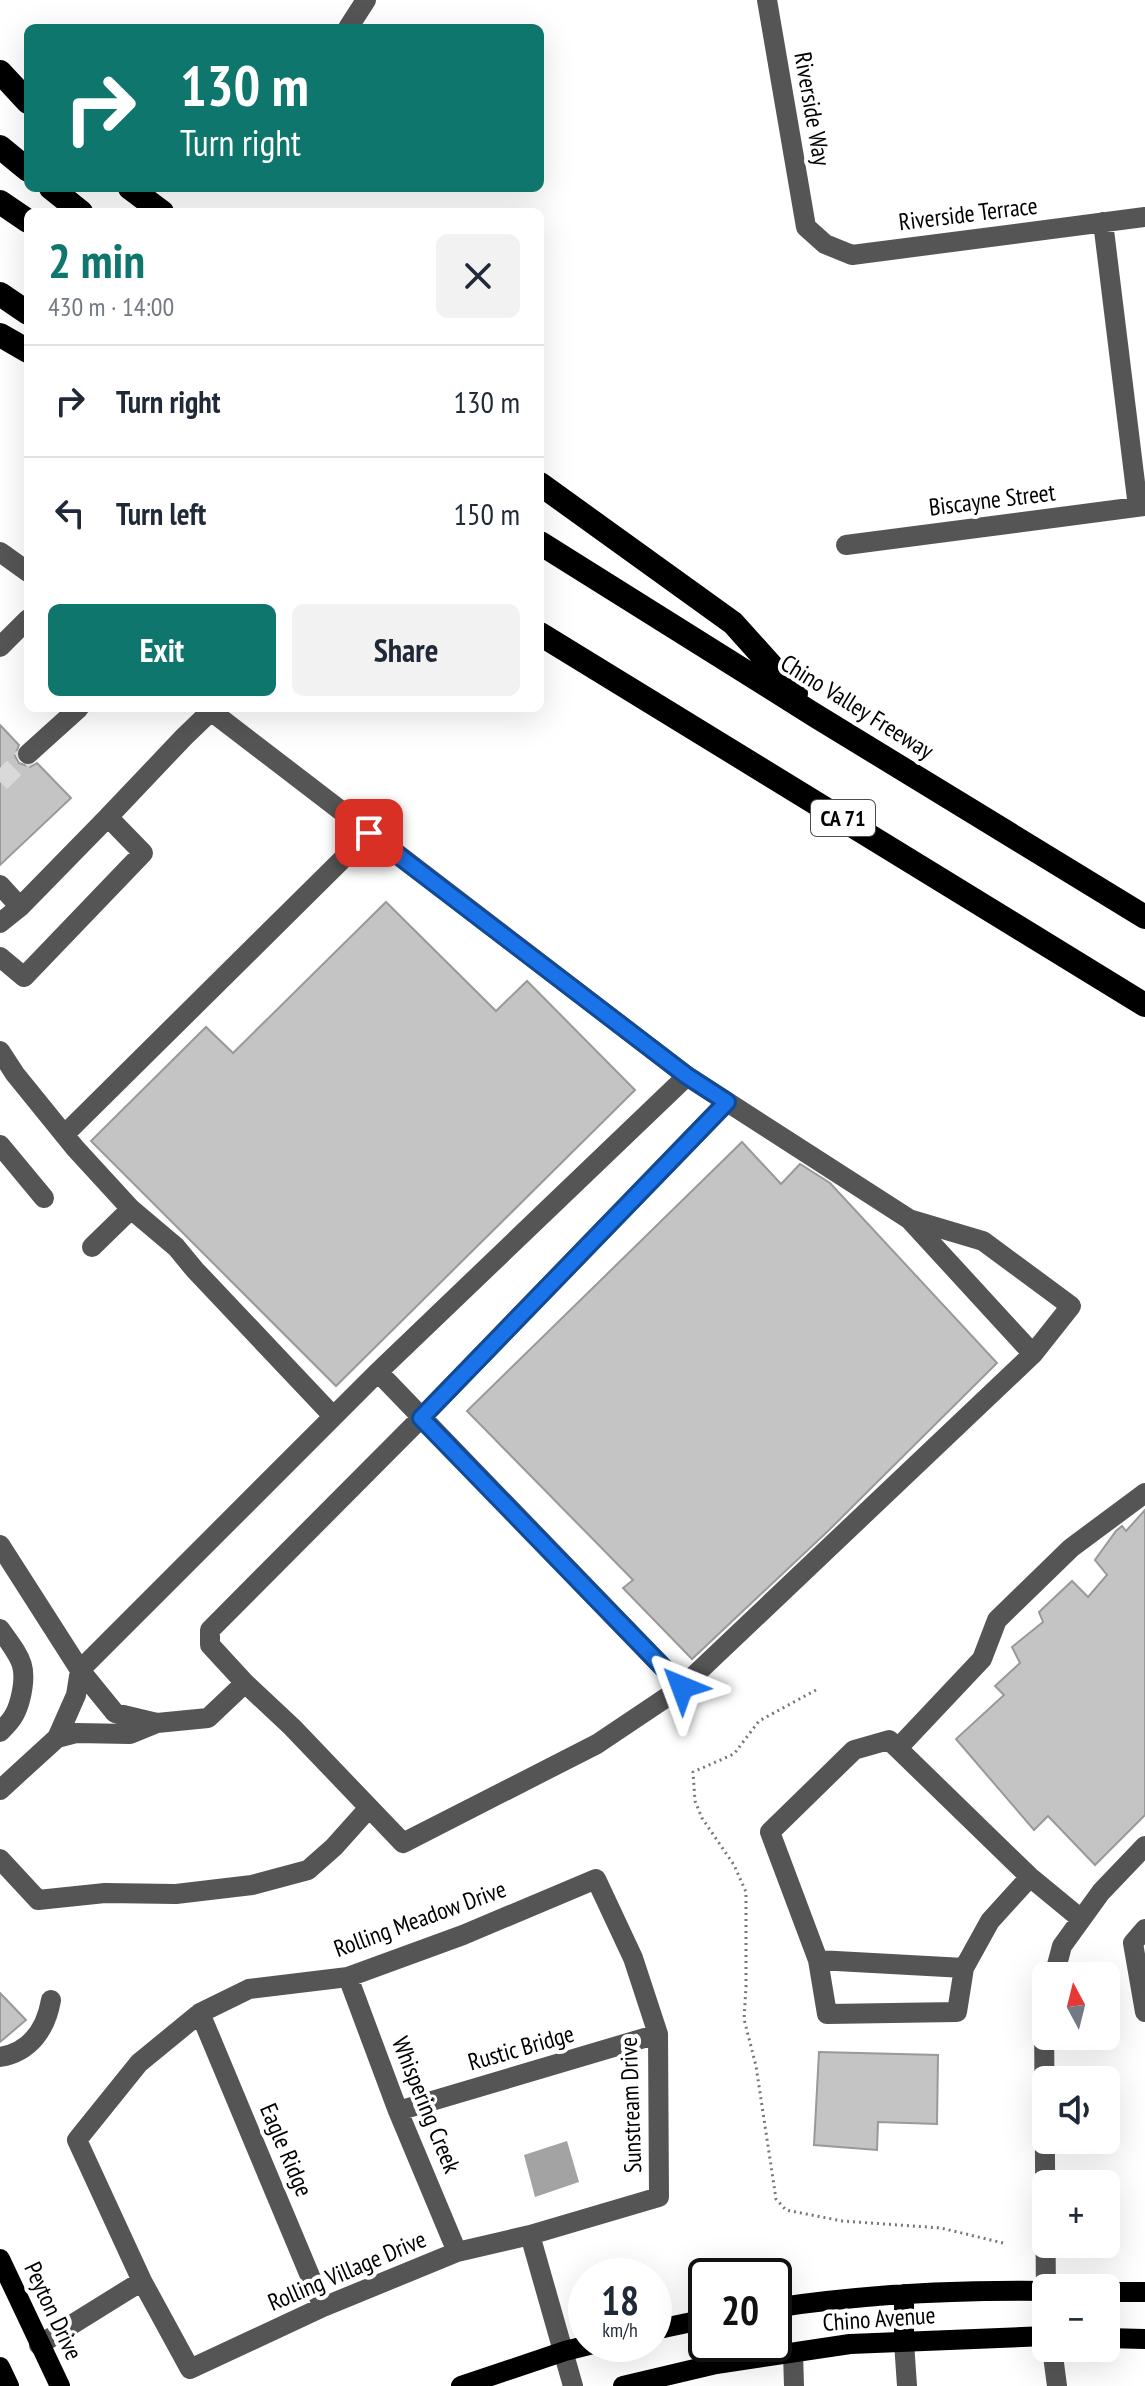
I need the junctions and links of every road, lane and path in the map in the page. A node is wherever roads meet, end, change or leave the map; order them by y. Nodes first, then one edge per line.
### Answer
1 (366, 0) edge
2 (767, 0) edge
3 (351, 24) edge
4 (0, 72) edge
5 (24, 98) edge
6 (0, 147) edge
7 (24, 167) edge
8 (56, 192) edge
9 (135, 192) edge
10 (0, 202) edge
11 (76, 208) edge
12 (157, 208) edge
13 (1145, 217) edge
14 (24, 218) edge
15 (1103, 222) junction
16 (806, 227) joint
17 (0, 294) edge
18 (24, 310) edge
19 (0, 335) edge
20 (24, 349) edge
21 (544, 487) edge
22 (1142, 507) edge
23 (846, 545) dead end
24 (544, 546) edge
25 (0, 552) edge
26 (24, 569) edge
27 (24, 623) edge
28 (544, 636) edge
29 (0, 647) edge
30 (75, 712) edge
31 (207, 712) edge
32 (212, 712) edge
33 (816, 716) junction
34 (28, 754) tunnel mouth
35 (108, 817) junction
36 (369, 833) junction
37 (0, 885) edge
38 (20, 907) junction
39 (1145, 917) edge
40 (0, 923) edge
41 (0, 957) edge
42 (1145, 1005) edge
43 (0, 1051) edge
44 (687, 1076) junction
45 (727, 1102) junction
46 (65, 1134) junction
47 (0, 1145) edge
48 (44, 1198) dead end
49 (131, 1209) junction
50 (909, 1219) junction
51 (92, 1247) dead end
52 (1033, 1354) junction
53 (378, 1372) junction
54 (333, 1416) junction
55 (421, 1418) junction
56 (1145, 1493) edge
57 (0, 1545) edge
58 (0, 1629) edge
59 (80, 1670) junction
60 (245, 1683) junction
61 (682, 1687) junction
62 (816, 1690) dead end
63 (157, 1723) junction
64 (0, 1732) edge
65 (57, 1738) junction
66 (898, 1748) junction
67 (0, 1790) edge
68 (368, 1809) junction
69 (1145, 1846) edge
70 (0, 1859) edge
71 (1030, 1877) junction
72 (596, 1879) joint
73 (1081, 1919) junction
74 (1145, 1929) edge
75 (818, 1960) junction
76 (1058, 1962) edge
77 (964, 1968) junction
78 (348, 1977) junction
79 (51, 2000) dead end
80 (1145, 2012) edge
81 (200, 2013) junction
82 (658, 2034) junction
83 (1044, 2050) edge
84 (0, 2057) edge
85 (398, 2111) junction
86 (659, 2197) joint
87 (530, 2235) junction
88 (1003, 2243) dead end
89 (457, 2252) junction
90 (0, 2259) edge
91 (1045, 2274) edge
92 (142, 2281) junction
93 (1120, 2292) edge
94 (1145, 2292) edge
95 (904, 2294) junction
96 (1032, 2294) edge
97 (792, 2305) edge
98 (323, 2307) junction
99 (1032, 2337) edge
100 (1120, 2338) edge
101 (1145, 2339) edge
102 (904, 2342) junction
103 (39, 2345) junction
104 (568, 2350) edge
105 (565, 2351) junction
106 (793, 2353) junction
107 (1054, 2362) edge
108 (0, 2367) edge
109 (9, 2386) edge
110 (60, 2386) edge
111 (461, 2386) edge
112 (573, 2386) edge
113 (623, 2386) edge
114 (794, 2386) edge
115 (907, 2386) edge
116 (1057, 2386) edge

1 - 3 street
2 - 16 street, Riverside Way
4 - 5 highway
6 - 7 highway
8 - 11 highway
9 - 12 highway
10 - 14 highway
13 - 15 street, Riverside Terrace
15 - 16 street, Riverside Terrace
15 - 22 street
17 - 18 highway
19 - 20 highway
21 - 33 highway
22 - 23 street, Biscayne Street
24 - 33 highway, Chino Valley Freeway
25 - 26 street
27 - 29 street
28 - 42 highway, CA 71
30 - 34 street
31 - 35 street
32 - 36 street
33 - 39 highway, Chino Valley Freeway
35 - 38 street
35 - 41 street
36 - 44 street
36 - 46 street
37 - 38 street
38 - 40 street
43 - 46 street
44 - 45 street
44 - 53 street
45 - 50 street
45 - 55 street
46 - 49 street
47 - 48 street
49 - 51 street
49 - 54 street
50 - 52 street
50 - 52 street
52 - 61 street
53 - 54 street
53 - 55 street
54 - 59 street
55 - 60 street
55 - 61 street
56 - 66 street
57 - 59 street
58 - 64 street
59 - 63 street
59 - 65 street
60 - 63 street
60 - 68 street
61 - 68 street
62 - 88 path
63 - 65 street
65 - 67 street
66 - 71 street
66 - 75 street
68 - 70 street
69 - 73 street
71 - 73 street
71 - 77 street
72 - 78 street, Rolling Meadow Drive
72 - 82 street, Sunstream Drive
73 - 76 street
74 - 80 street
75 - 77 street
75 - 77 street
78 - 81 street, Rolling Meadow Drive
78 - 85 street, Whispering Creek
79 - 84 street
81 - 92 street, Rolling Meadow Drive
81 - 98 street, Eagle Ridge
82 - 85 street, Rustic Bridge
82 - 86 street, Sunstream Drive
83 - 91 street
85 - 89 street, Whispering Creek
86 - 87 street, Rolling Village Drive
87 - 89 street, Rolling Village Drive
87 - 105 street
89 - 98 street, Rolling Village Drive
90 - 103 main road, Peyton Drive
92 - 98 street, Rolling Village Drive
92 - 103 street
93 - 94 main road
95 - 96 main road, Chino Avenue
95 - 97 main road, Chino Avenue
95 - 102 main road
99 - 102 main road, Chino Avenue
100 - 101 main road
102 - 106 main road, Chino Avenue
102 - 115 street
103 - 110 main road, Peyton Drive
104 - 105 main road
105 - 111 main road
105 - 112 street
106 - 113 main road, Chino Avenue
106 - 114 street
107 - 116 street
108 - 109 main road

